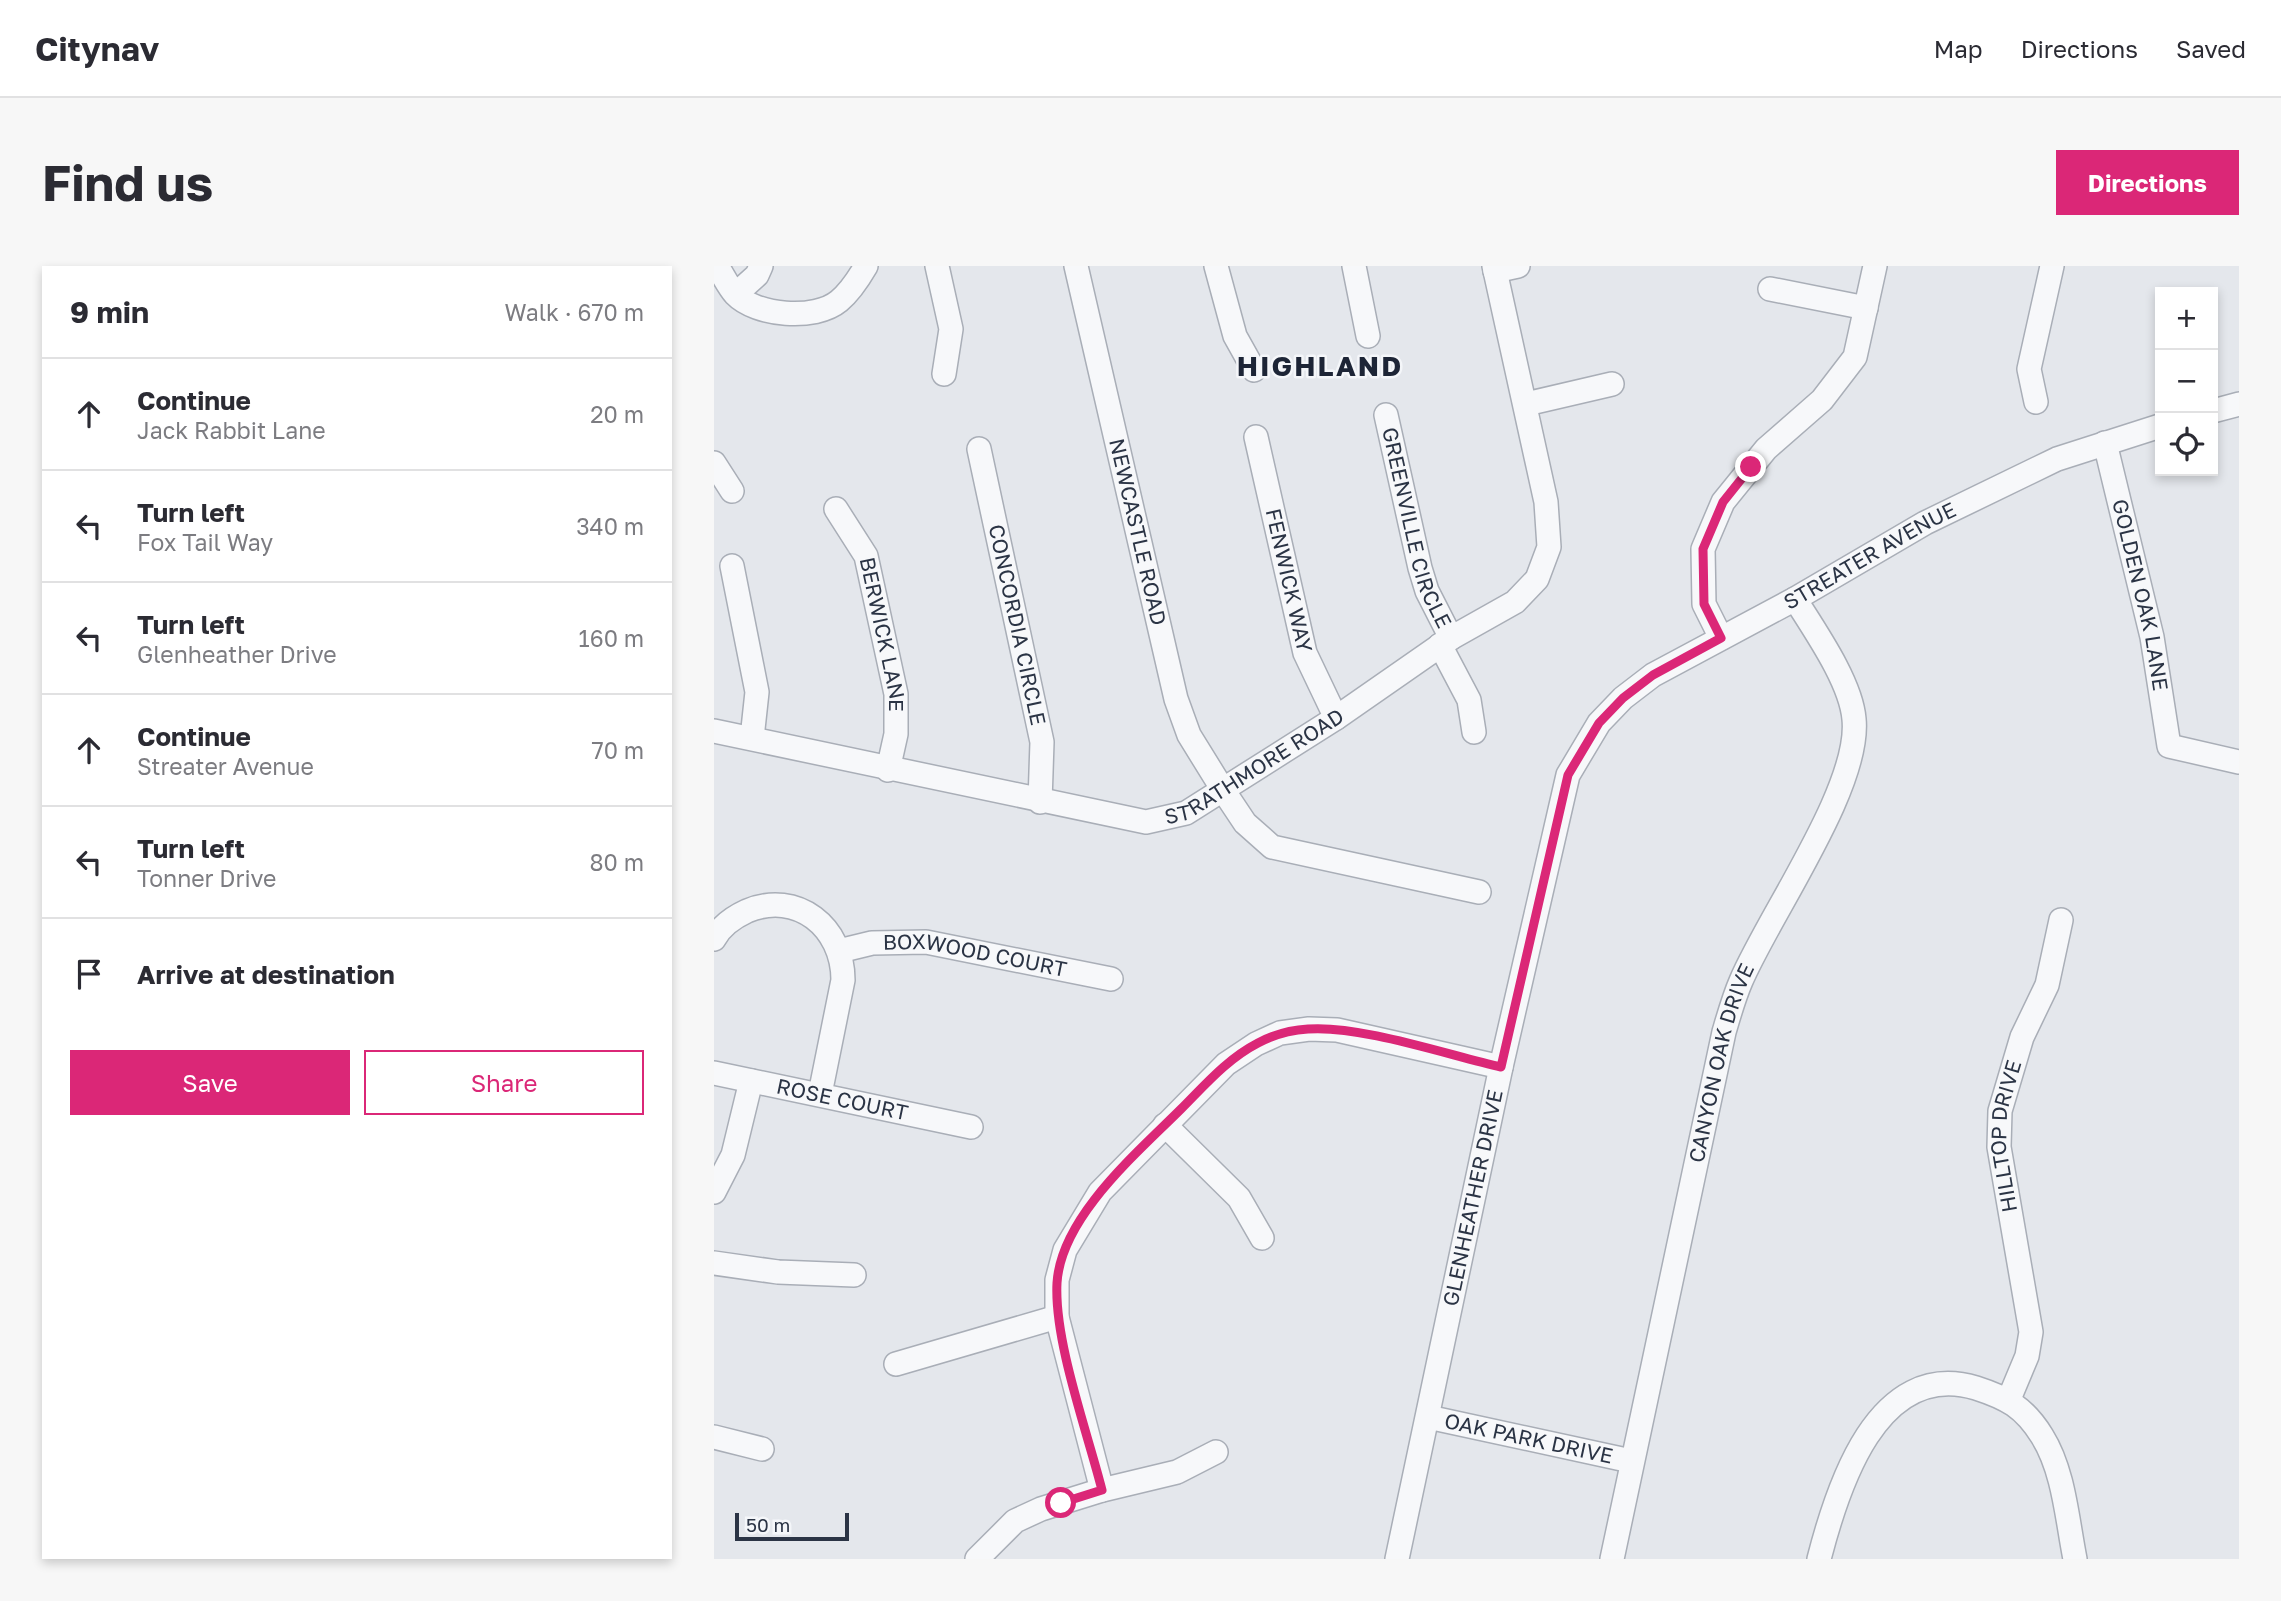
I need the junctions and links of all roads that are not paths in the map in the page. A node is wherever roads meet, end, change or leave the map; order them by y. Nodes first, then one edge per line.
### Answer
1 (717, 266) edge
2 (761, 266) edge
3 (866, 266) edge
4 (937, 266) edge
5 (1076, 266) edge
6 (1216, 266) edge
7 (1354, 266) edge
8 (1518, 266) edge
9 (1875, 266) edge
10 (2052, 266) edge
11 (1495, 268) edge
12 (1770, 289) dead end
13 (736, 294) junction
14 (1866, 307) junction
15 (1368, 336) dead end
16 (1254, 370) dead end
17 (944, 374) dead end
18 (1612, 384) dead end
19 (2036, 402) dead end
20 (1526, 404) junction
21 (2239, 404) edge
22 (2218, 410) edge
23 (1387, 415) dead end
24 (2155, 428) edge
25 (1256, 438) dead end
26 (2105, 443) junction
27 (979, 449) dead end
28 (714, 463) edge
29 (732, 491) dead end
30 (836, 509) dead end
31 (732, 566) dead end
32 (1795, 599) junction
33 (1721, 638) junction
34 (1446, 641) junction
35 (1336, 718) junction
36 (1599, 723) joint
37 (714, 731) edge
38 (1474, 732) dead end
39 (752, 738) junction
40 (2239, 762) edge
41 (888, 770) junction
42 (1223, 790) junction
43 (1040, 802) junction
44 (1479, 892) dead end
45 (2060, 920) dead end
46 (717, 927) edge
47 (839, 951) junction
48 (1111, 979) dead end
49 (1501, 1067) junction
50 (714, 1073) edge
51 (751, 1081) junction
52 (820, 1094) junction
53 (1165, 1125) junction
54 (971, 1127) dead end
55 (714, 1192) edge
56 (1262, 1238) dead end
57 (714, 1263) edge
58 (854, 1275) dead end
59 (1057, 1317) junction
60 (896, 1364) dead end
61 (2009, 1399) junction
62 (1427, 1417) junction
63 (714, 1437) edge
64 (762, 1449) dead end
65 (1216, 1452) dead end
66 (1631, 1461) junction
67 (1102, 1490) junction
68 (977, 1559) edge
69 (1397, 1559) edge
70 (1612, 1559) edge
71 (1819, 1559) edge
72 (2075, 1559) edge

1 - 13 street
2 - 13 street
3 - 13 street
4 - 17 street
5 - 42 street, NEWCASTLE ROAD
6 - 16 street
7 - 15 street
8 - 11 street
9 - 14 street
10 - 19 street
11 - 20 street, STRATHMORE ROAD
12 - 14 street
14 - 33 street
18 - 20 street
20 - 34 street, STRATHMORE ROAD
21 - 22 street
23 - 34 street, GREENVILLE CIRCLE
24 - 26 street, STREATER AVENUE
25 - 35 street, FENWICK WAY
26 - 32 street, STREATER AVENUE
26 - 40 street, GOLDEN OAK LANE
27 - 43 street, CONCORDIA CIRCLE
28 - 29 street
30 - 41 street, BERWICK LANE
31 - 39 street
32 - 33 street, STREATER AVENUE
32 - 66 street, CANYON OAK DRIVE
33 - 36 street, STREATER AVENUE
34 - 35 street, STRATHMORE ROAD
34 - 38 street, GREENVILLE CIRCLE
35 - 42 street, STRATHMORE ROAD
36 - 49 street, GLENHEATHER DRIVE
37 - 39 street, STRATHMORE ROAD
39 - 41 street, STRATHMORE ROAD
41 - 43 street, STRATHMORE ROAD
42 - 43 street, STRATHMORE ROAD
42 - 44 street, NEWCASTLE ROAD
45 - 61 street, HILLTOP DRIVE
46 - 47 street
47 - 48 street, BOXWOOD COURT
47 - 52 street
49 - 53 street
49 - 62 street, GLENHEATHER DRIVE
50 - 51 street, ROSE COURT
51 - 52 street, ROSE COURT
51 - 55 street
52 - 54 street, ROSE COURT
53 - 56 street
53 - 59 street
57 - 58 street
59 - 60 street
59 - 67 street
61 - 71 street
61 - 72 street
62 - 66 street, OAK PARK DRIVE
62 - 69 street, GLENHEATHER DRIVE
63 - 64 street
65 - 67 street
66 - 70 street, CANYON OAK DRIVE
67 - 68 street

